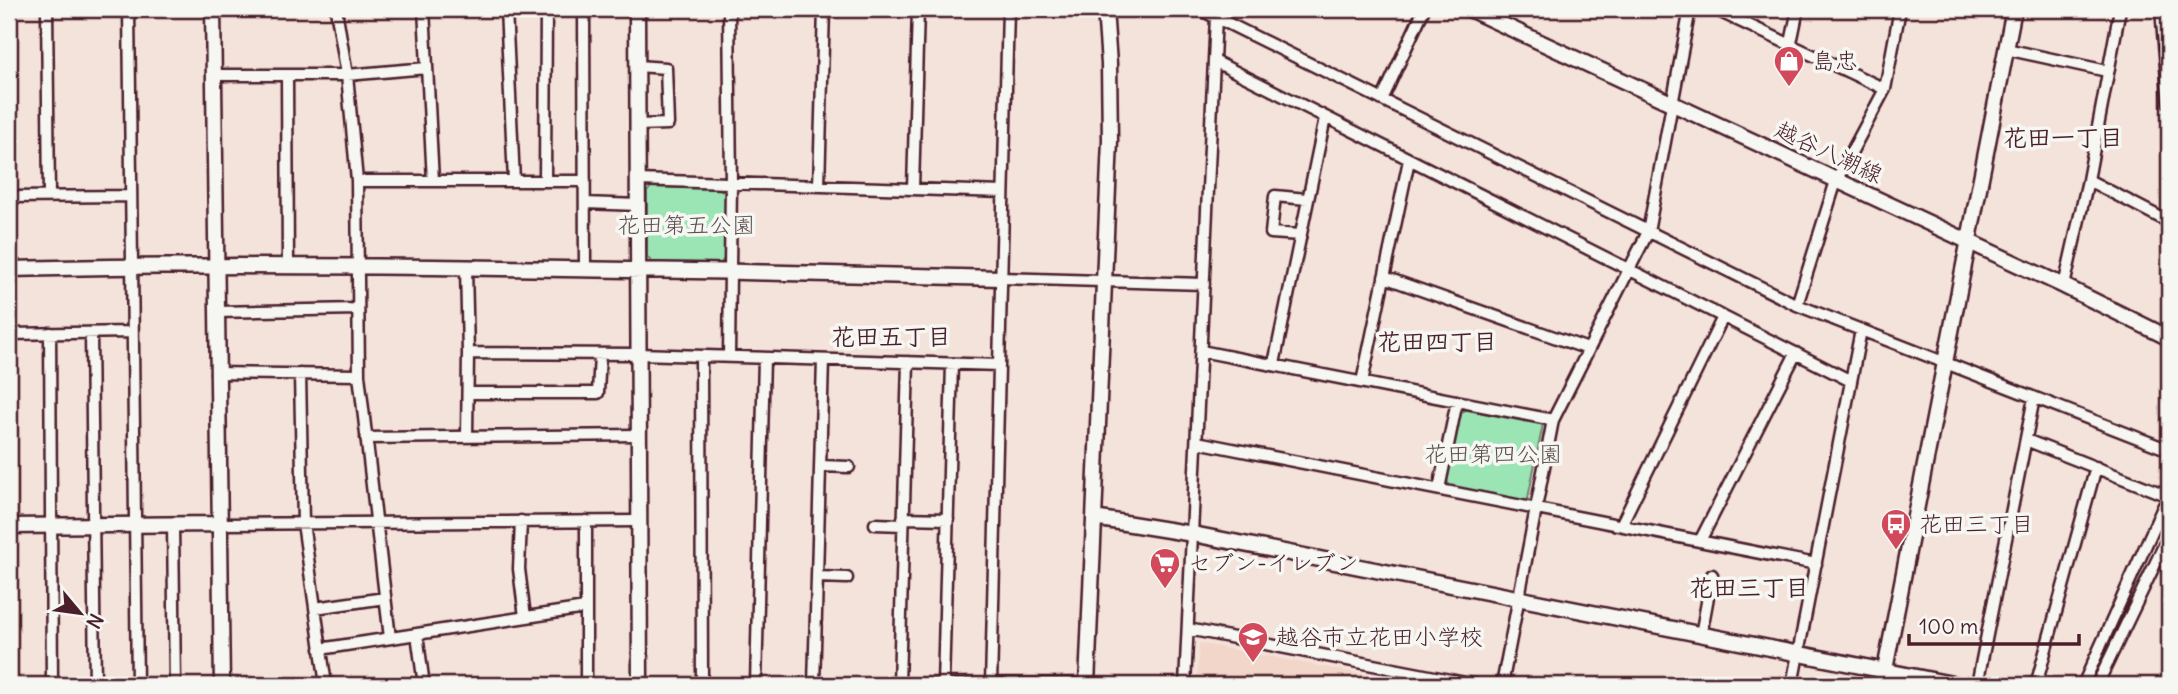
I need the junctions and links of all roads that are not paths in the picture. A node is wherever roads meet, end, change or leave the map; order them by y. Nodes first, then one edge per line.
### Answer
1 (47, 9) edge
2 (129, 9) edge
3 (213, 9) edge
4 (336, 9) edge
5 (424, 9) edge
6 (506, 9) edge
7 (546, 9) edge
8 (584, 9) edge
9 (637, 9) edge
10 (729, 9) edge
11 (824, 9) edge
12 (918, 9) edge
13 (1008, 9) edge
14 (1105, 9) edge
15 (1199, 9) edge
16 (1424, 9) edge
17 (1469, 9) edge
18 (1690, 9) edge
19 (1714, 9) edge
20 (1798, 9) edge
21 (1900, 9) edge
22 (2014, 9) edge
23 (2120, 9) edge
24 (2161, 9) edge
25 (1216, 17) junction
26 (1791, 43) junction
27 (2006, 49) junction
28 (1214, 61) junction
29 (637, 66) junction
30 (2168, 67) edge
31 (427, 68) junction
32 (2107, 71) junction
33 (214, 75) junction
34 (287, 75) junction
35 (347, 75) junction
36 (1885, 89) junction
37 (1382, 100) junction
38 (2169, 103) edge
39 (1672, 104) junction
40 (1325, 118) junction
41 (638, 125) junction
42 (1409, 160) junction
43 (638, 180) junction
44 (2088, 180) junction
45 (357, 181) junction
46 (433, 181) junction
47 (514, 181) junction
48 (545, 181) junction
49 (585, 181) junction
50 (1836, 181) junction
51 (731, 183) junction
52 (819, 186) junction
53 (913, 189) junction
54 (1003, 192) junction
55 (131, 196) junction
56 (9, 197) edge
57 (49, 197) junction
58 (1307, 199) junction
59 (585, 202) junction
60 (638, 205) junction
61 (2169, 222) edge
62 (1648, 232) junction
63 (1300, 235) junction
64 (1969, 243) junction
65 (131, 265) junction
66 (216, 265) junction
67 (288, 266) junction
68 (358, 267) junction
69 (9, 268) edge
70 (466, 268) junction
71 (585, 269) junction
72 (639, 270) junction
73 (1629, 270) junction
74 (730, 271) junction
75 (1384, 277) junction
76 (1001, 278) junction
77 (1104, 281) junction
78 (1204, 284) junction
79 (2064, 286) junction
80 (1797, 305) junction
81 (358, 309) junction
82 (216, 312) junction
83 (1723, 317) junction
84 (1861, 330) junction
85 (132, 332) junction
86 (50, 333) junction
87 (91, 333) junction
88 (9, 334) edge
89 (2169, 338) edge
90 (1588, 349) junction
91 (1201, 351) junction
92 (468, 352) junction
93 (1796, 353) junction
94 (600, 354) junction
95 (638, 354) junction
96 (701, 356) junction
97 (729, 357) junction
98 (764, 358) junction
99 (822, 360) junction
100 (908, 362) junction
101 (1945, 363) junction
102 (952, 364) junction
103 (1274, 364) junction
104 (999, 365) junction
105 (216, 373) junction
106 (300, 374) junction
107 (359, 374) junction
108 (1851, 380) junction
109 (1362, 382) junction
110 (468, 393) junction
111 (2034, 398) junction
112 (1457, 401) junction
113 (1552, 420) junction
114 (638, 435) junction
115 (467, 436) junction
116 (366, 438) junction
117 (2026, 440) junction
118 (1197, 442) junction
119 (2169, 450) edge
120 (820, 466) junction
121 (849, 467) dead end
122 (2096, 467) junction
123 (1439, 489) junction
124 (1536, 508) junction
125 (1094, 518) junction
126 (948, 519) junction
127 (586, 521) junction
128 (638, 521) junction
129 (903, 521) junction
130 (521, 522) junction
131 (303, 523) junction
132 (376, 523) junction
133 (173, 524) junction
134 (219, 524) junction
135 (875, 524) dead end
136 (93, 525) junction
137 (135, 525) junction
138 (1621, 525) junction
139 (9, 526) edge
140 (51, 526) junction
141 (1193, 534) junction
142 (2169, 535) edge
143 (1700, 541) junction
144 (1816, 564) junction
145 (1712, 575) dead end
146 (817, 577) junction
147 (847, 578) dead end
148 (385, 598) junction
149 (1520, 599) junction
150 (315, 608) junction
151 (585, 608) junction
152 (526, 617) junction
153 (1188, 629) junction
154 (417, 634) junction
155 (1701, 635) junction
156 (390, 638) junction
157 (320, 649) junction
158 (1798, 654) junction
159 (1884, 670) junction
160 (1087, 684) edge
161 (52, 685) edge
162 (95, 685) edge
163 (137, 685) edge
164 (175, 685) edge
165 (222, 685) edge
166 (326, 685) edge
167 (424, 685) edge
168 (586, 685) edge
169 (640, 685) edge
170 (702, 685) edge
171 (756, 685) edge
172 (814, 685) edge
173 (899, 685) edge
174 (910, 685) edge
175 (943, 685) edge
176 (991, 685) edge
177 (1185, 685) edge
178 (1476, 685) edge
179 (1502, 685) edge
180 (1792, 685) edge
181 (1882, 685) edge
182 (1956, 685) edge
183 (1977, 685) edge
184 (2036, 685) edge
185 (2083, 685) edge
186 (2098, 685) edge

1 - 57 street
2 - 55 street
3 - 33 street
4 - 35 street
5 - 31 street
6 - 47 street
7 - 48 street
8 - 49 street
9 - 29 street
10 - 51 street
11 - 52 street
12 - 53 street
13 - 54 street
14 - 77 street
15 - 25 street
16 - 37 street
17 - 39 street, 越谷八潮線
18 - 39 street
19 - 26 street
20 - 26 street
21 - 36 street
22 - 27 street
23 - 32 street
24 - 30 street
25 - 28 street
25 - 37 street
26 - 36 street
27 - 32 street
27 - 64 street
28 - 40 street
28 - 78 street
29 - 41 street
29 - 41 street
30 - 38 street
31 - 35 street
31 - 46 street
32 - 44 street
33 - 34 street
33 - 66 street
34 - 35 street
34 - 67 street
35 - 45 street
36 - 50 street
37 - 62 street
39 - 50 street, 越谷八潮線
39 - 62 street
40 - 42 street
40 - 58 street
41 - 43 street
42 - 73 street
42 - 75 street
43 - 51 street
43 - 60 street
44 - 61 street
44 - 79 street
45 - 46 street
45 - 68 street
46 - 47 street
47 - 48 street
48 - 49 street
49 - 59 street
50 - 64 street, 越谷八潮線
50 - 80 street
51 - 52 street
51 - 74 street
52 - 53 street
53 - 54 street
54 - 76 street
55 - 57 street
55 - 65 street
56 - 57 street
58 - 63 street
58 - 63 street
59 - 60 street
59 - 71 street
60 - 72 street
62 - 73 street
62 - 80 street
63 - 103 street
64 - 79 street, 越谷八潮線
64 - 101 street
65 - 66 street
65 - 69 street
65 - 85 street
66 - 67 street
66 - 82 street
67 - 68 street
68 - 70 street
68 - 81 street
70 - 71 street
70 - 92 street
71 - 72 street
72 - 74 street
72 - 95 street
73 - 83 street
73 - 90 street
74 - 76 street
74 - 97 street
75 - 90 street
75 - 109 street
76 - 77 street
76 - 104 street
77 - 78 street
77 - 125 street
78 - 91 street
79 - 89 street, 越谷八潮線
80 - 84 street
81 - 82 street
81 - 107 street
82 - 105 street
83 - 93 street
83 - 138 street
84 - 101 street
84 - 108 street
85 - 87 street
85 - 137 street
86 - 87 street
86 - 88 street
86 - 140 street
87 - 136 street
90 - 113 street
91 - 103 street
91 - 118 street
92 - 94 street
92 - 110 street
93 - 108 street
93 - 143 street
94 - 95 street
94 - 110 street
95 - 96 street
95 - 114 street
96 - 97 street
96 - 170 street
97 - 98 street
98 - 99 street
98 - 171 street
99 - 100 street
99 - 120 street
100 - 102 street
100 - 129 street
101 - 111 street
101 - 159 street
102 - 104 street
102 - 126 street
103 - 109 street
104 - 176 street
105 - 106 street
105 - 134 street
106 - 107 street
106 - 131 street
107 - 116 street
108 - 144 street
109 - 112 street
110 - 115 street
111 - 117 street
111 - 119 street
112 - 113 street
112 - 123 street
113 - 124 street
114 - 115 street
114 - 128 street
115 - 116 street
116 - 132 street
117 - 122 street
117 - 183 street
118 - 123 street
118 - 141 street
120 - 121 street
120 - 146 street
122 - 184 street
122 - 185 street
123 - 124 street
124 - 138 street
124 - 149 street
125 - 141 street
125 - 160 street
126 - 129 street
126 - 175 street
127 - 128 street
127 - 130 street
127 - 151 street
128 - 169 street
129 - 135 street
129 - 173 street
130 - 132 street
130 - 152 street
131 - 132 street
131 - 134 street
131 - 150 street
132 - 148 street
133 - 134 street
133 - 137 street
133 - 164 street
134 - 165 street
136 - 137 street
136 - 140 street
136 - 162 street
137 - 163 street
138 - 143 street
139 - 140 street
140 - 161 street
141 - 149 street
141 - 153 street
142 - 186 street
143 - 144 street
144 - 158 street
145 - 155 street
146 - 147 street
146 - 172 street
148 - 150 street
148 - 156 street
149 - 155 street
149 - 179 street
150 - 157 street
151 - 152 street
151 - 168 street
152 - 154 street
153 - 177 street
153 - 178 street
154 - 156 street
154 - 167 street
155 - 158 street
156 - 157 street
157 - 166 street
158 - 159 street
158 - 180 street
159 - 181 street
159 - 182 street
160 - 176 street
174 - 175 street
175 - 176 street

